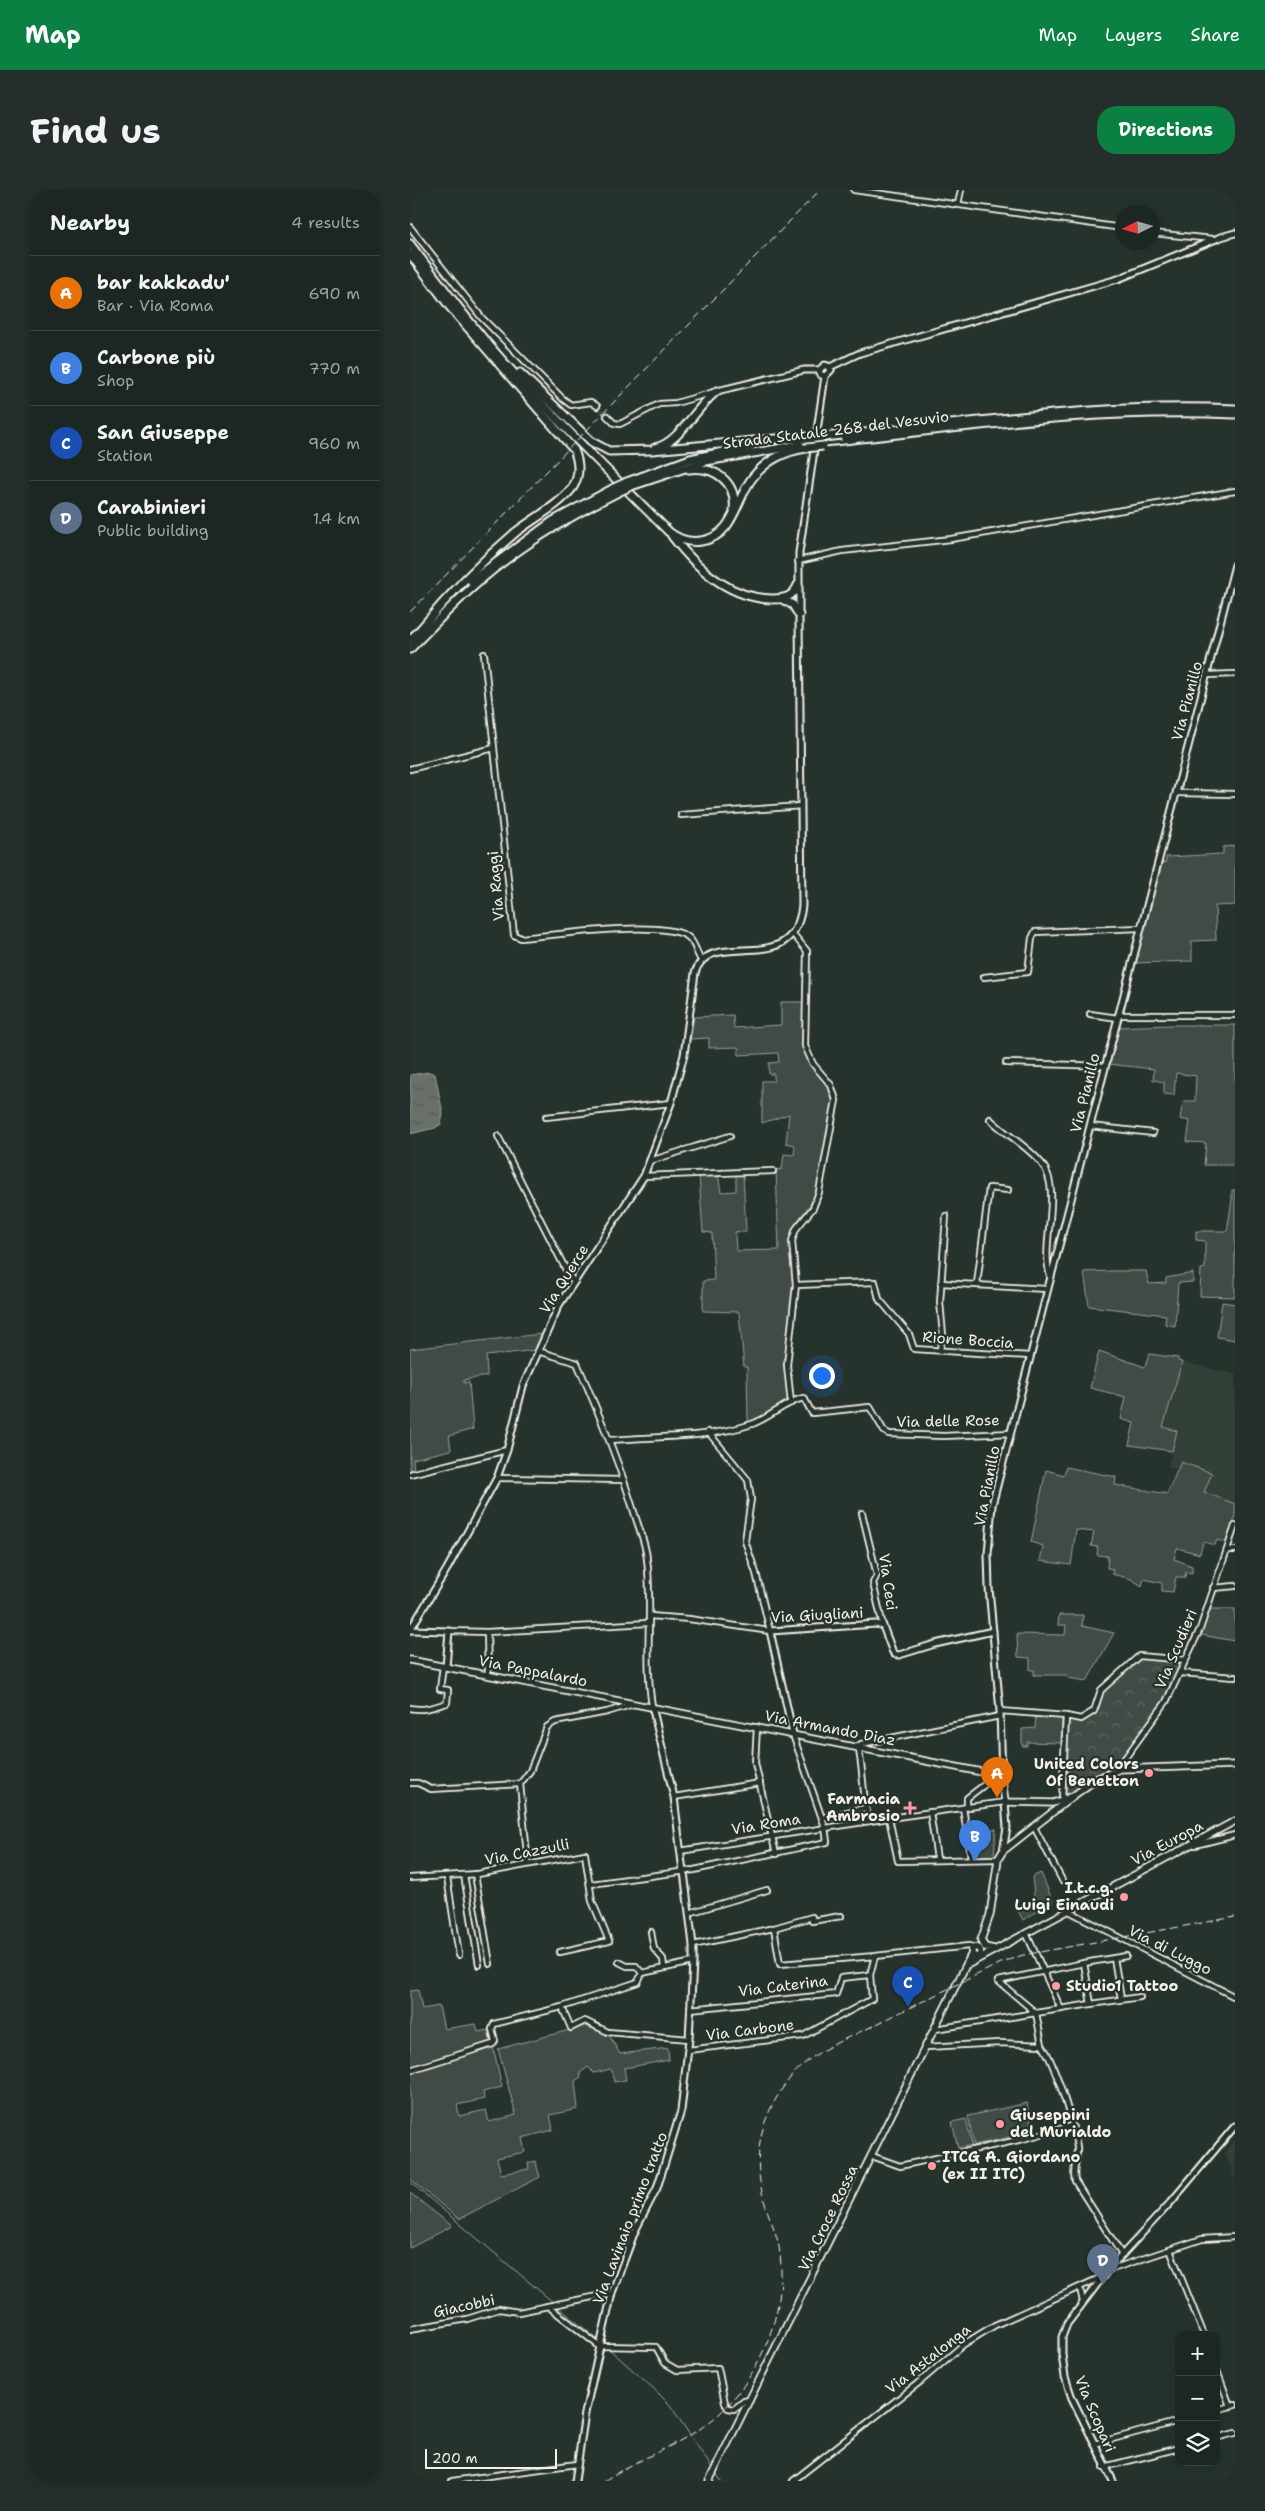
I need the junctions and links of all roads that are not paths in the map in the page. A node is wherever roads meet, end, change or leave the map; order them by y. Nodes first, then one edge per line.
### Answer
1 (854, 190) edge
2 (961, 190) edge
3 (958, 204) junction
4 (410, 227) edge
5 (1115, 227) edge
6 (1235, 233) edge
7 (1160, 234) edge
8 (1214, 240) junction
9 (410, 244) edge
10 (410, 254) edge
11 (468, 319) junction
12 (500, 364) junction
13 (830, 367) junction
14 (819, 370) junction
15 (825, 376) junction
16 (717, 392) joint
17 (702, 400) junction
18 (597, 406) tunnel mouth
19 (1235, 409) edge
20 (1235, 414) edge
21 (607, 416) tunnel mouth
22 (572, 434) junction
23 (806, 444) junction
24 (644, 450) junction
25 (629, 484) junction
26 (616, 490) junction
27 (1235, 491) edge
28 (732, 518) junction
29 (669, 532) junction
30 (798, 561) junction
31 (1235, 565) edge
32 (798, 585) junction
33 (782, 599) junction
34 (799, 617) junction
35 (420, 630) junction
36 (410, 640) edge
37 (410, 649) edge
38 (484, 654) dead end
39 (1235, 674) edge
40 (1208, 675) junction
41 (494, 748) junction
42 (410, 769) edge
43 (1177, 793) junction
44 (1235, 794) edge
45 (801, 806) junction
46 (682, 815) dead end
47 (1141, 928) junction
48 (793, 934) junction
49 (701, 960) junction
50 (984, 977) dead end
51 (1090, 1014) dead end
52 (1235, 1016) edge
53 (1118, 1017) junction
54 (1006, 1063) dead end
55 (1105, 1066) junction
56 (671, 1103) junction
57 (546, 1117) dead end
58 (990, 1119) dead end
59 (1090, 1126) junction
60 (1153, 1132) dead end
61 (498, 1136) dead end
62 (730, 1136) dead end
63 (650, 1161) junction
64 (773, 1171) dead end
65 (644, 1176) junction
66 (1008, 1190) dead end
67 (946, 1216) dead end
68 (1050, 1276) junction
69 (574, 1282) junction
70 (940, 1283) junction
71 (977, 1284) junction
72 (796, 1285) junction
73 (1047, 1289) junction
74 (940, 1349) junction
75 (538, 1351) junction
76 (1030, 1356) junction
77 (791, 1403) junction
78 (708, 1432) junction
79 (1011, 1433) junction
80 (611, 1440) junction
81 (507, 1450) junction
82 (410, 1474) edge
83 (497, 1478) junction
84 (624, 1480) junction
85 (862, 1513) dead end
86 (1235, 1526) edge
87 (1227, 1550) junction
88 (1235, 1550) edge
89 (1235, 1586) edge
90 (1213, 1588) junction
91 (650, 1616) junction
92 (648, 1623) junction
93 (883, 1626) junction
94 (410, 1630) edge
95 (449, 1631) junction
96 (770, 1631) junction
97 (993, 1631) junction
98 (487, 1632) junction
99 (410, 1660) edge
100 (1186, 1660) junction
101 (444, 1667) junction
102 (1180, 1673) junction
103 (488, 1675) junction
104 (1235, 1677) edge
105 (635, 1703) junction
106 (652, 1706) junction
107 (410, 1708) edge
108 (1000, 1713) junction
109 (1066, 1716) junction
110 (757, 1727) junction
111 (793, 1734) junction
112 (858, 1746) junction
113 (1235, 1765) edge
114 (1118, 1770) junction
115 (1000, 1776) junction
116 (410, 1783) edge
117 (520, 1784) junction
118 (760, 1784) junction
119 (1073, 1796) junction
120 (674, 1797) junction
121 (1062, 1800) junction
122 (1005, 1802) junction
123 (965, 1807) junction
124 (865, 1808) junction
125 (930, 1812) junction
126 (822, 1818) junction
127 (889, 1818) junction
128 (869, 1821) junction
129 (1235, 1821) edge
130 (825, 1827) junction
131 (1034, 1827) junction
132 (1235, 1835) edge
133 (772, 1836) junction
134 (1186, 1847) junction
135 (680, 1851) junction
136 (1003, 1851) junction
137 (776, 1854) junction
138 (972, 1858) junction
139 (998, 1859) junction
140 (937, 1860) junction
141 (528, 1864) junction
142 (683, 1872) junction
143 (475, 1874) junction
144 (464, 1875) junction
145 (447, 1877) junction
146 (410, 1878) edge
147 (1062, 1880) dead end
148 (591, 1884) junction
149 (767, 1890) dead end
150 (1067, 1910) junction
151 (689, 1913) junction
152 (842, 1916) dead end
153 (986, 1926) junction
154 (774, 1928) junction
155 (651, 1932) dead end
156 (1026, 1934) junction
157 (693, 1945) junction
158 (973, 1949) junction
159 (995, 1949) junction
160 (560, 1952) dead end
161 (459, 1955) dead end
162 (875, 1956) junction
163 (979, 1956) junction
164 (1126, 1956) dead end
165 (1114, 1958) junction
166 (619, 1962) dead end
167 (693, 1962) junction
168 (1084, 1963) junction
169 (490, 1964) dead end
170 (479, 1965) dead end
171 (967, 1965) junction
172 (664, 1968) junction
173 (1044, 1971) junction
174 (642, 1973) junction
175 (870, 1976) junction
176 (1140, 1997) dead end
177 (1235, 1997) edge
178 (1121, 1999) junction
179 (1091, 2004) junction
180 (562, 2007) junction
181 (690, 2009) junction
182 (1061, 2009) junction
183 (1036, 2013) junction
184 (935, 2029) junction
185 (689, 2040) junction
186 (1042, 2045) junction
187 (926, 2047) junction
188 (688, 2050) junction
189 (410, 2070) edge
190 (1071, 2126) junction
191 (1235, 2126) edge
192 (1235, 2130) edge
193 (1229, 2133) junction
194 (872, 2156) junction
195 (1235, 2237) edge
196 (1170, 2250) junction
197 (1122, 2255) junction
198 (1108, 2270) junction
199 (1103, 2276) junction
200 (1080, 2288) junction
201 (612, 2293) junction
202 (1083, 2302) junction
203 (550, 2306) junction
204 (410, 2329) edge
205 (1202, 2331) edge
206 (599, 2346) junction
207 (1220, 2376) edge
208 (751, 2400) junction
209 (1233, 2406) edge
210 (1220, 2409) edge
211 (1175, 2422) edge
212 (1235, 2433) edge
213 (1220, 2437) edge
214 (1094, 2444) junction
215 (1175, 2449) edge
216 (577, 2464) junction
217 (1104, 2467) junction
218 (712, 2478) edge
219 (452, 2481) edge
220 (575, 2481) edge
221 (793, 2481) edge
222 (1112, 2481) edge

1 - 3 street
2 - 3 street
3 - 5 street
4 - 18 street
6 - 8 street
7 - 8 street
8 - 13 street
9 - 11 highway
10 - 12 highway
11 - 22 highway
11 - 24 highway
12 - 22 highway
12 - 35 highway
13 - 14 street
13 - 15 street
14 - 15 street
14 - 16 street
15 - 30 street
16 - 17 highway
17 - 21 street
17 - 24 highway
19 - 23 highway, Strada Statale 268 del Vesuvio, bridge
20 - 23 highway, Strada Statale 268 del Vesuvio
22 - 29 highway
23 - 24 highway
23 - 25 highway, Strada Statale 268 del Vesuvio
23 - 28 highway
25 - 26 highway, Strada Statale 268 del Vesuvio, bridge
25 - 28 highway
26 - 35 highway, Strada Statale 268 del Vesuvio
26 - 37 highway, Strada Statale 268 del Vesuvio
27 - 30 street
28 - 29 highway
29 - 33 highway
30 - 32 street
31 - 40 street, Via Pianillo
32 - 33 highway
32 - 34 street
33 - 34 highway
34 - 45 street
35 - 36 highway, Strada Statale 268 del Vesuvio
38 - 41 street
39 - 40 street
40 - 43 street, Via Pianillo
41 - 42 street
41 - 49 street, Via Raggi
43 - 44 street
43 - 47 street, Via Pianillo
45 - 46 street
45 - 48 street
47 - 50 street
47 - 53 street, Via Pianillo
48 - 49 street
48 - 72 street
49 - 56 street, Via Querce
51 - 53 street
52 - 53 street
53 - 55 street, Via Pianillo
54 - 55 street
55 - 59 street, Via Pianillo
56 - 57 street
56 - 63 street, Via Querce
58 - 68 street
59 - 60 street
59 - 68 street, Via Pianillo
61 - 69 street
62 - 63 street
63 - 65 street, Via Querce
64 - 65 street
65 - 69 street, Via Querce
66 - 71 street
67 - 70 street
68 - 73 street, Via Pianillo
69 - 75 street, Via Querce
70 - 71 street
70 - 74 street
71 - 73 street
72 - 74 street, Rione Boccia
72 - 77 street
73 - 76 street, Via Pianillo
74 - 76 street, Rione Boccia
75 - 80 street
75 - 81 street, Via Querce
76 - 79 street, Via Pianillo
77 - 78 street
77 - 79 street, Via delle Rose
78 - 80 street
78 - 96 street
79 - 97 street, Via Pianillo
80 - 84 street
81 - 82 street
81 - 83 street, Via Querce
83 - 84 street
83 - 94 street, Via Querce
84 - 91 street
85 - 93 street, Via Ceci
86 - 87 street, Via Scudieri
87 - 88 street
87 - 90 street, Via Scudieri
89 - 90 street
90 - 100 street, Via Scudieri
91 - 92 street
91 - 96 street, Via Giugliani
92 - 98 street
92 - 106 street
93 - 96 street, Via Giugliani
93 - 97 street, Via Giugliani
94 - 95 street
95 - 98 street
95 - 101 street
96 - 111 street
97 - 108 street, Via Pianillo
98 - 103 street
99 - 101 main road, Via Pappalardo
100 - 102 street, Via Scudieri
100 - 109 street
101 - 103 main road, Via Pappalardo
101 - 107 street
102 - 104 street
102 - 114 street, Via Scudieri
103 - 105 main road, Via Pappalardo
105 - 106 main road, Via Pappalardo
105 - 117 street
106 - 110 main road, Via Armando Diaz
106 - 120 street, Via Lavinaio primo tratto
108 - 109 street
108 - 112 street
108 - 115 street, Via Pianillo
109 - 121 street
110 - 111 main road, Via Armando Diaz
110 - 118 street
111 - 112 main road, Via Armando Diaz
111 - 126 street
112 - 115 main road, Via Armando Diaz
112 - 124 street
113 - 114 main road
114 - 119 main road
115 - 122 main road
115 - 123 street
116 - 117 street
117 - 141 street
118 - 120 street
118 - 133 street
119 - 121 main road
119 - 131 main road
120 - 135 street, Via Lavinaio primo tratto
121 - 122 main road
122 - 123 street, Via Roma
122 - 136 street
123 - 125 street, Via Roma
123 - 138 street
124 - 126 street
124 - 128 street
125 - 127 street, Via Roma
125 - 140 street
126 - 130 street
127 - 128 street, Via Roma
127 - 140 street
128 - 130 street, Via Roma
129 - 134 main road, Via Europa
130 - 133 street, Via Roma
130 - 137 street
131 - 136 main road
131 - 147 street
132 - 134 street
133 - 135 street, Via Roma
133 - 137 street
134 - 150 main road, Via Europa
135 - 142 street, Via Lavinaio primo tratto
136 - 139 main road
137 - 142 street
138 - 139 street
138 - 140 street
139 - 153 main road
141 - 143 street, Via Cazzulli
141 - 148 street, Via Cazzulli
142 - 148 street
142 - 151 street, Via Lavinaio primo tratto
143 - 144 street, Via Cazzulli
143 - 169 street
144 - 145 street, Via Cazzulli
144 - 170 street
145 - 146 street, Via Cazzulli
145 - 161 street
148 - 160 street
149 - 151 street
150 - 156 main road, Via Europa
150 - 177 street, Via di Luggo
151 - 157 street, Via Lavinaio primo tratto
152 - 154 street
153 - 158 main road, Via Croce Rossa
153 - 159 main road
154 - 157 street
154 - 162 street
155 - 172 street
156 - 159 main road, Via Europa
156 - 173 street
157 - 167 street, Via Lavinaio primo tratto
158 - 162 street
158 - 163 main road
158 - 171 main road, Via Croce Rossa
159 - 163 main road, Via Europa
162 - 175 street
163 - 171 main road, Via Croce Rossa
164 - 165 street
165 - 168 street
165 - 178 street
166 - 174 street
167 - 172 street
167 - 181 street, Via Lavinaio primo tratto
168 - 173 street
168 - 179 street
171 - 184 main road, Via Croce Rossa
172 - 174 street
173 - 182 street
173 - 183 street
174 - 180 street
175 - 181 street, Via Caterina
175 - 188 street, Via Carbone
176 - 178 street
178 - 179 street
179 - 182 street
180 - 185 street
180 - 189 street
181 - 185 street, Via Lavinaio primo tratto
182 - 183 street
183 - 184 street
183 - 186 street
184 - 187 main road, Via Croce Rossa
185 - 188 street, Via Lavinaio primo tratto
186 - 187 street
186 - 190 street
187 - 194 main road, Via Croce Rossa
188 - 201 street, Via Lavinaio primo tratto
190 - 194 street
190 - 197 street
191 - 193 street, Via Astalonga
192 - 193 street
193 - 197 street, Via Astalonga
194 - 208 main road, Via Croce Rossa
195 - 196 street
196 - 198 street
196 - 205 street
197 - 198 street, Via Astalonga
198 - 199 street, Via Astalonga
199 - 200 street, Via Astalonga
199 - 202 street, Via Scopari
200 - 202 street
200 - 221 street, Via Astalonga
201 - 203 street, Giacobbi
201 - 206 street, Via Lavinaio primo tratto
202 - 214 street, Via Scopari
203 - 204 street, Giacobbi
203 - 206 street
206 - 208 street
206 - 216 street, Via Lavinaio primo tratto
207 - 209 street
208 - 218 main road, Via Croce Rossa
209 - 210 street
211 - 214 street
212 - 213 street
214 - 217 street, Via Scopari
215 - 217 street
216 - 219 street
216 - 220 street, Via Lavinaio primo tratto
217 - 222 street, Via Scopari

